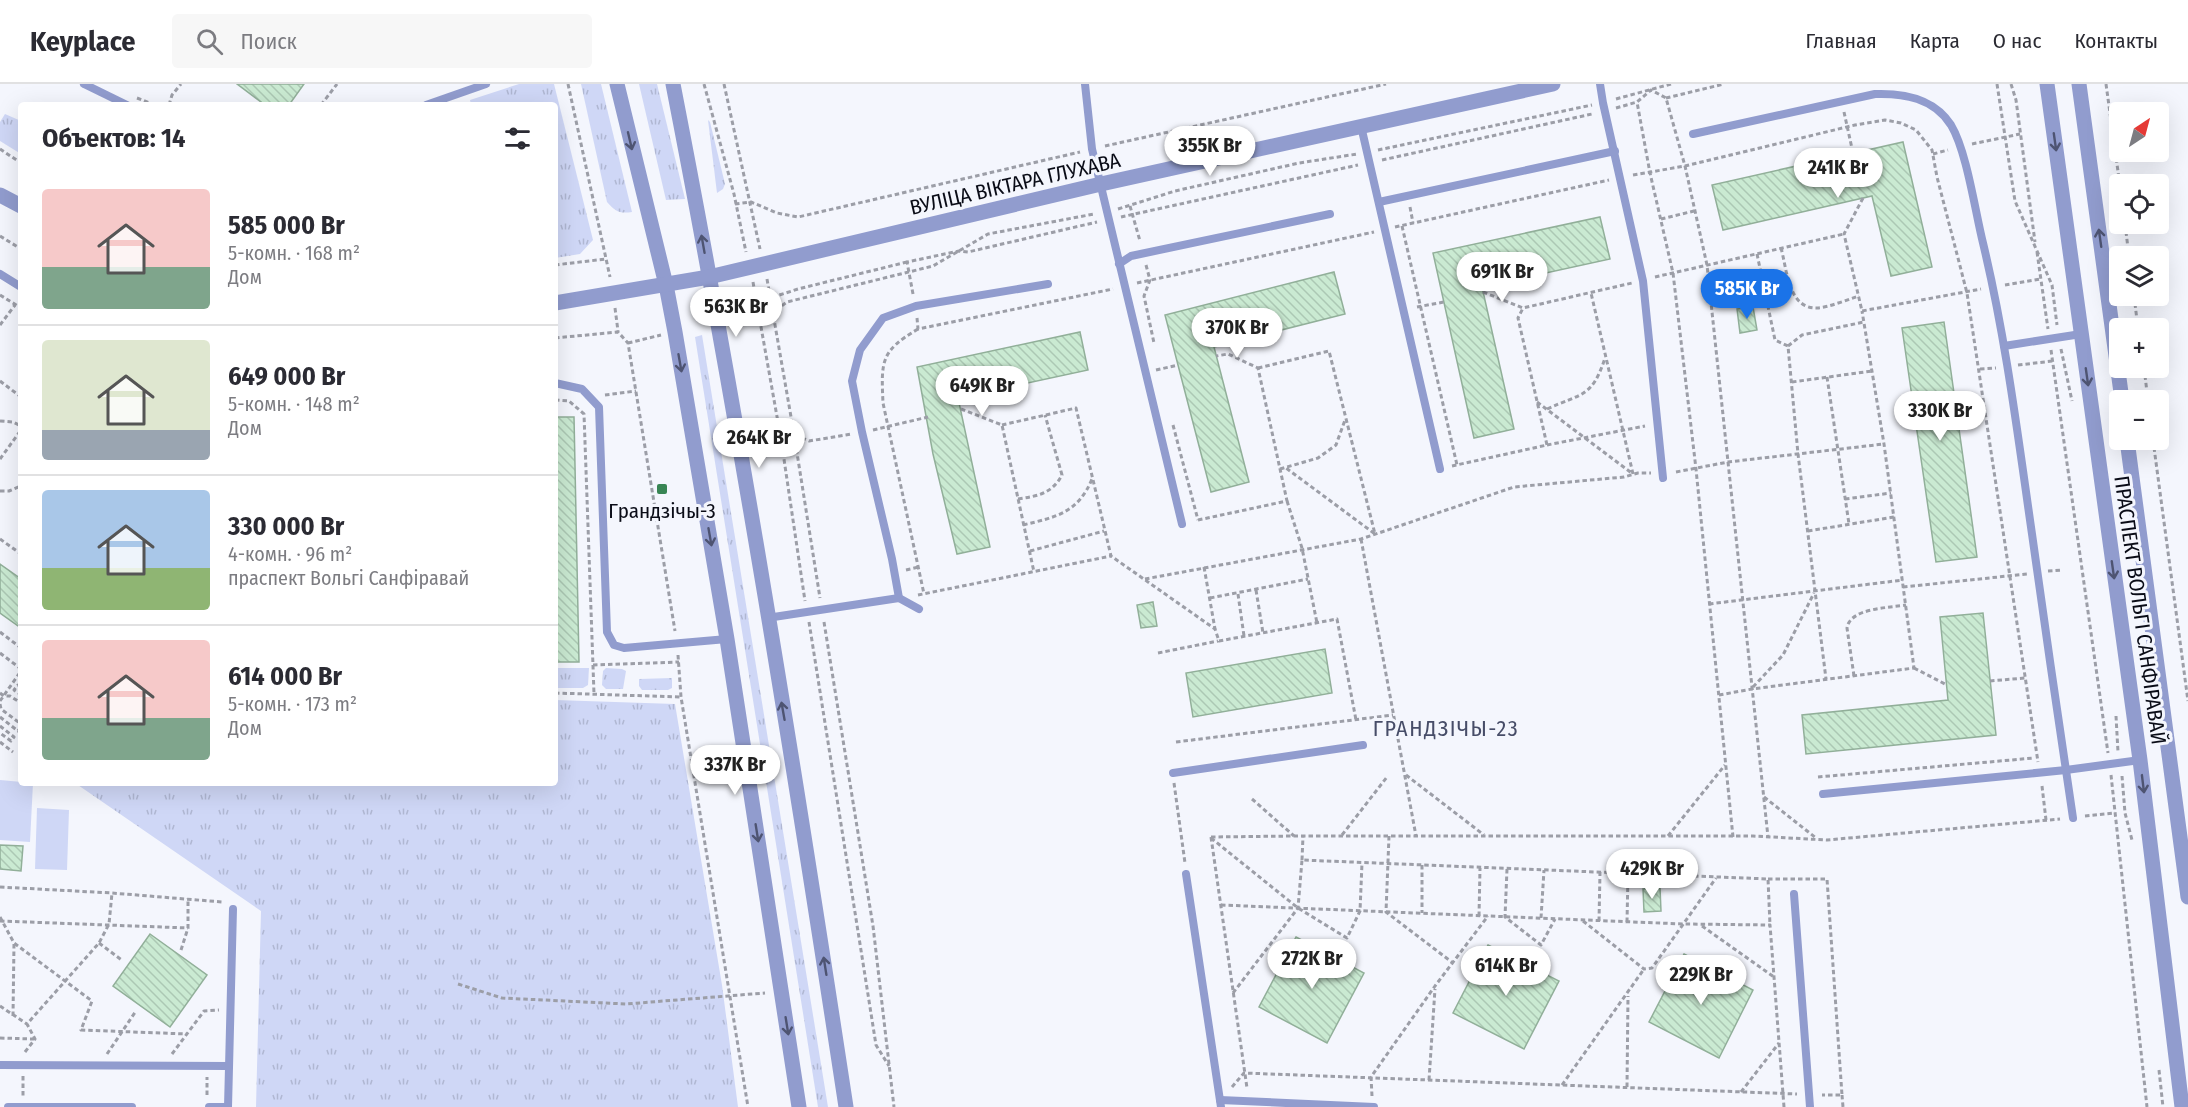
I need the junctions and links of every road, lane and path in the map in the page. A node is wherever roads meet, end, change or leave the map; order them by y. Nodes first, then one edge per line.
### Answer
1 (84, 84) edge
2 (181, 84) edge
3 (337, 84) edge
4 (486, 84) edge
5 (568, 84) edge
6 (617, 84) edge
7 (673, 84) edge
8 (704, 84) edge
9 (724, 84) edge
10 (1085, 84) edge
11 (1386, 84) edge
12 (1553, 84) edge
13 (1600, 84) edge
14 (1671, 84) edge
15 (1724, 84) edge
16 (1997, 84) edge
17 (2011, 84) edge
18 (2047, 84) edge
19 (2079, 84) edge
20 (2106, 84) edge
21 (1651, 90) junction
22 (1666, 98) junction
23 (121, 102) edge
24 (171, 102) edge
25 (323, 102) edge
26 (435, 102) edge
27 (1637, 102) junction
28 (1842, 103) junction
29 (1604, 107) junction
30 (1361, 126) junction
31 (1846, 127) junction
32 (1694, 134) dead end
33 (2020, 134) junction
34 (2004, 136) junction
35 (1960, 147) junction
36 (0, 149) edge
37 (1092, 149) junction
38 (1615, 151) junction
39 (1367, 153) junction
40 (1853, 153) dead end
41 (1933, 154) junction
42 (18, 161) edge
43 (1370, 163) junction
44 (1684, 166) junction
45 (1650, 173) junction
46 (2118, 174) edge
47 (1620, 177) junction
48 (1101, 184) junction
49 (0, 195) edge
50 (1863, 198) dead end
51 (751, 202) junction
52 (1378, 202) junction
53 (18, 204) edge
54 (1695, 211) junction
55 (1330, 214) dead end
56 (1109, 215) junction
57 (1661, 219) junction
58 (1402, 226) junction
59 (1385, 230) junction
60 (1844, 234) junction
61 (0, 236) edge
62 (2036, 245) junction
63 (18, 247) edge
64 (1781, 248) junction
65 (959, 251) junction
66 (1757, 254) junction
67 (606, 259) junction
68 (907, 262) dead end
69 (1119, 264) junction
70 (558, 265) edge
71 (1707, 265) junction
72 (1673, 273) junction
73 (0, 274) edge
74 (610, 277) dead end
75 (709, 277) junction
76 (1643, 281) junction
77 (1048, 284) dead end
78 (18, 285) edge
79 (666, 285) junction
80 (1125, 286) junction
81 (1484, 292) dead end
82 (1967, 292) junction
83 (1591, 293) junction
84 (0, 295) edge
85 (1088, 295) dead end
86 (1858, 296) junction
87 (757, 302) dead end
88 (1444, 302) dead end
89 (558, 303) edge
90 (15, 305) junction
91 (18, 306) edge
92 (614, 306) dead end
93 (1419, 307) junction
94 (1523, 308) junction
95 (1404, 310) junction
96 (1862, 311) junction
97 (773, 312) junction
98 (759, 315) junction
99 (1864, 322) junction
100 (717, 323) junction
101 (0, 325) edge
102 (918, 329) dead end
103 (618, 332) junction
104 (675, 332) junction
105 (2081, 334) junction
106 (2059, 337) junction
107 (558, 338) edge
108 (2049, 338) junction
109 (628, 343) junction
110 (1788, 346) junction
111 (2004, 346) junction
112 (1155, 348) dead end
113 (1216, 356) dead end
114 (1606, 356) junction
115 (1157, 359) dead end
116 (1178, 365) dead end
117 (1258, 368) junction
118 (1159, 369) junction
119 (1872, 371) junction
120 (1146, 373) junction
121 (1827, 377) junction
122 (0, 381) edge
123 (1792, 382) junction
124 (558, 384) edge
125 (2121, 390) edge
126 (18, 395) edge
127 (558, 400) edge
128 (1537, 402) junction
129 (961, 409) dead end
130 (1547, 409) junction
131 (2075, 410) dead end
132 (1045, 415) junction
133 (1171, 416) dead end
134 (928, 417) dead end
135 (1346, 418) junction
136 (0, 421) edge
137 (1657, 423) junction
138 (18, 424) edge
139 (1002, 425) junction
140 (889, 427) junction
141 (1623, 430) junction
142 (862, 432) junction
143 (18, 434) edge
144 (794, 434) junction
145 (1586, 437) junction
146 (782, 439) junction
147 (1884, 444) junction
148 (1547, 445) junction
149 (1838, 449) junction
150 (2128, 450) edge
151 (2154, 450) edge
152 (1798, 454) junction
153 (0, 459) edge
154 (1728, 462) junction
155 (1456, 465) junction
156 (1286, 468) junction
157 (1280, 469) junction
158 (1440, 469) joint
159 (1696, 469) junction
160 (1633, 474) junction
161 (1663, 476) junction
162 (1092, 478) junction
163 (18, 487) edge
164 (0, 491) edge
165 (1891, 493) junction
166 (1018, 499) junction
167 (1845, 499) junction
168 (1287, 501) junction
169 (1894, 517) junction
170 (1198, 520) junction
171 (1182, 524) joint
172 (1849, 524) junction
173 (1023, 525) junction
174 (1104, 531) junction
175 (1808, 531) junction
176 (1375, 534) junction
177 (1361, 538) junction
178 (0, 539) edge
179 (1302, 548) junction
180 (1030, 551) junction
181 (18, 552) edge
182 (1111, 556) junction
183 (1204, 567) junction
184 (2062, 570) dead end
185 (1034, 572) junction
186 (2037, 573) junction
187 (2010, 576) junction
188 (1144, 579) junction
189 (1308, 579) junction
190 (1903, 580) junction
191 (1904, 587) junction
192 (1255, 590) junction
193 (1815, 591) junction
194 (1238, 593) junction
195 (899, 598) junction
196 (1210, 598) junction
197 (1742, 599) junction
198 (1709, 604) junction
199 (1906, 604) junction
200 (919, 609) dead end
201 (822, 610) junction
202 (807, 612) junction
203 (768, 618) junction
204 (1317, 623) junction
205 (1215, 629) junction
206 (0, 632) edge
207 (1263, 633) junction
208 (1244, 636) junction
209 (727, 639) junction
210 (1219, 641) junction
211 (677, 644) junction
212 (18, 646) edge
213 (1158, 653) dead end
214 (0, 654) edge
215 (679, 662) junction
216 (593, 665) junction
217 (18, 668) edge
218 (1914, 668) junction
219 (18, 674) edge
220 (1854, 676) junction
221 (2025, 678) junction
222 (1826, 679) junction
223 (1990, 681) dead end
224 (1947, 685) dead end
225 (1752, 688) junction
226 (558, 693) edge
227 (2, 694) edge
228 (594, 694) junction
229 (1719, 695) junction
230 (681, 697) junction
231 (2188, 701) edge
232 (0, 702) edge
233 (18, 702) edge
234 (2115, 706) dead end
235 (1394, 715) junction
236 (0, 717) edge
237 (1356, 720) junction
238 (18, 723) edge
239 (0, 726) edge
240 (18, 731) edge
241 (0, 733) edge
242 (0, 742) edge
243 (1176, 742) dead end
244 (1363, 745) dead end
245 (13, 752) dead end
246 (2038, 758) junction
247 (2140, 760) junction
248 (2121, 763) junction
249 (2110, 764) junction
250 (1726, 765) junction
251 (2066, 770) junction
252 (1173, 773) joint
253 (2040, 773) junction
254 (1405, 774) junction
255 (1387, 777) dead end
256 (1818, 777) dead end
257 (1823, 794) dead end
258 (1764, 796) junction
259 (1252, 800) dead end
260 (2115, 813) junction
261 (2073, 818) junction
262 (2046, 820) junction
263 (1294, 836) junction
264 (1303, 836) junction
265 (1341, 836) junction
266 (1389, 836) junction
267 (1416, 836) junction
268 (1484, 836) junction
269 (1668, 836) junction
270 (1211, 837) junction
271 (1733, 837) junction
272 (1768, 837) junction
273 (1817, 839) junction
274 (2132, 841) dead end
275 (1302, 861) junction
276 (1362, 863) junction
277 (1386, 864) junction
278 (1422, 865) junction
279 (1480, 868) junction
280 (1507, 869) junction
281 (1544, 870) junction
282 (1600, 873) junction
283 (1186, 874) joint
284 (1628, 874) junction
285 (1717, 877) junction
286 (1768, 879) junction
287 (0, 887) edge
288 (112, 893) junction
289 (1794, 894) dead end
290 (2188, 897) edge
291 (188, 898) junction
292 (1221, 905) junction
293 (231, 906) joint
294 (1298, 908) junction
295 (1360, 911) junction
296 (1386, 912) junction
297 (1422, 913) junction
298 (1479, 916) junction
299 (1488, 916) junction
300 (1505, 917) junction
301 (1541, 918) junction
302 (1555, 919) junction
303 (1581, 920) junction
304 (1, 921) edge
305 (1599, 921) junction
306 (1627, 922) junction
307 (109, 924) junction
308 (1683, 924) junction
309 (1701, 924) junction
310 (1770, 925) junction
311 (188, 928) junction
312 (14, 943) junction
313 (99, 943) junction
314 (181, 950) dead end
315 (123, 961) dead end
316 (1453, 964) junction
317 (1644, 969) junction
318 (1774, 977) junction
319 (66, 981) junction
320 (458, 984) dead end
321 (1435, 986) junction
322 (781, 991) junction
323 (1233, 993) junction
324 (1628, 994) junction
325 (730, 996) junction
326 (0, 1006) edge
327 (227, 1010) dead end
328 (136, 1011) dead end
329 (13, 1016) junction
330 (27, 1024) junction
331 (122, 1032) junction
332 (187, 1034) junction
333 (0, 1038) edge
334 (35, 1039) junction
335 (1779, 1042) junction
336 (104, 1058) dead end
337 (2158, 1059) dead end
338 (168, 1060) dead end
339 (0, 1065) edge
340 (22, 1065) junction
341 (207, 1065) junction
342 (229, 1066) junction
343 (890, 1067) junction
344 (1245, 1073) junction
345 (1371, 1077) junction
346 (1429, 1080) junction
347 (1562, 1085) junction
348 (1627, 1087) junction
349 (1742, 1092) junction
350 (1783, 1093) junction
351 (1811, 1095) junction
352 (1842, 1095) junction
353 (207, 1096) dead end
354 (1249, 1102) junction
355 (1221, 1104) edge
356 (8, 1107) edge
357 (23, 1107) edge
358 (132, 1107) edge
359 (209, 1107) edge
360 (228, 1107) edge
361 (748, 1107) edge
362 (799, 1107) edge
363 (846, 1107) edge
364 (894, 1107) edge
365 (1374, 1107) edge
366 (1784, 1107) edge
367 (1810, 1107) edge
368 (1843, 1107) edge
369 (2146, 1107) edge
370 (2163, 1107) edge
371 (2182, 1107) edge

1 - 23 lane
2 - 24 path
3 - 25 path
4 - 26 lane
5 - 67 path
6 -> 79 street
75 -> 7 street
8 - 51 path
9 - 51 path
10 - 37 lane
11 - 37 path
12 - 30 street, ВУЛІЦА ВІКТАРА ГЛУХАВА
13 - 29 lane
14 - 21 path
15 - 22 path
16 - 34 path
17 - 33 path
18 -> 105 street, ПРАСПЕКТ ВОЛЬГІ САНФІРАВАЙ
125 -> 19 street
20 - 46 path
21 - 22 path
21 - 27 path
21 - 29 path
22 - 44 path
27 - 29 path
27 - 45 path
28 - 31 path
28 - 32 lane
28 - 35 lane
29 - 38 lane
29 - 39 path
29 - 43 path
30 - 39 lane
30 - 48 street, ВУЛІЦА ВІКТАРА ГЛУХАВА
31 - 40 path
31 - 41 path
31 - 44 path
33 - 34 path
33 - 62 path
34 - 35 path
34 - 62 path
35 - 41 path
35 - 111 lane
36 - 42 path
37 - 48 lane
37 - 51 path
38 - 47 lane
38 - 52 lane
39 - 43 lane
39 - 56 path
41 - 82 path
43 - 52 lane
43 - 56 path
44 - 45 path
44 - 54 path
45 - 47 path
45 - 57 path
47 - 58 path
47 - 76 lane
48 - 56 lane
48 - 75 street, ВУЛІЦА ВІКТАРА ГЛУХАВА
49 - 53 street
50 - 60 path
52 - 59 lane
54 - 57 path
54 - 71 path
55 - 69 lane
56 - 65 path
56 - 65 path
56 - 69 lane
57 - 72 path
58 - 59 path
58 - 93 path
59 - 95 lane
59 - 112 path
60 - 64 path
60 - 86 path
61 - 63 path
62 - 106 path
62 - 108 path
64 - 66 path
64 - 86 path
65 - 97 path
66 - 71 path
66 - 110 path
67 - 70 path
67 - 74 path
68 - 87 path
69 - 80 lane
71 - 72 path
71 - 154 path
72 - 76 path
72 - 159 path
73 - 78 lane
75 - 79 street, ВУЛІЦА ВІКТАРА ГЛУХАВА
75 - 100 street
76 - 83 path
76 - 137 lane
77 - 142 lane
79 - 89 street, ВУЛІЦА ВІКТАРА ГЛУХАВА
79 - 104 street
80 - 85 path
80 - 120 lane
81 - 94 path
82 - 96 path
82 - 187 path
83 - 94 path
83 - 114 path
84 - 90 path
86 - 96 path
88 - 93 path
90 - 91 path
90 - 101 path
92 - 103 path
93 - 95 path
93 - 155 path
94 - 128 path
95 - 158 lane
96 - 99 path
97 - 98 path
97 - 144 path
98 - 100 path
98 - 146 path
99 - 110 path
99 - 119 path
100 - 203 street
102 - 140 path
103 - 107 path
103 - 109 path
104 - 109 path
104 -> 209 street
105 - 106 lane
105 -> 247 street, ПРАСПЕКТ ВОЛЬГІ САНФІРАВАЙ
106 - 108 lane
106 - 131 path
108 - 111 lane
108 - 249 path
109 - 211 path
110 - 123 path
111 - 186 lane
113 - 117 path
114 - 130 path
114 - 141 path
115 - 118 path
116 - 118 path
117 - 135 path
117 - 157 path
118 - 120 path
119 - 121 path
119 - 147 path
120 - 171 lane
121 - 123 path
121 - 149 path
122 - 126 path
123 - 152 path
124 - 211 lane
127 - 216 path
128 - 130 path
128 - 148 path
129 - 139 path
130 - 145 path
132 - 139 path
132 - 162 path
132 - 166 path
133 - 170 path
134 - 140 path
135 - 156 path
135 - 176 path
136 - 138 path
137 - 141 path
137 - 161 lane
139 - 166 path
140 - 142 path
140 - 185 path
141 - 145 path
141 - 160 path
142 - 144 path
142 - 195 lane
143 - 153 path
144 - 146 path
144 - 201 path
145 - 148 path
145 - 160 path
146 - 202 path
147 - 149 path
147 - 165 path
148 - 155 path
149 - 152 path
149 - 167 path
150 - 290 street, ПРАСПЕКТ ВОЛЬГІ САНФІРАВАЙ
151 - 231 path
152 - 154 path
152 - 175 path
154 - 159 path
154 - 197 path
155 - 158 path
156 - 157 path
156 - 176 path
157 - 168 path
159 - 161 path
159 - 198 path
160 - 161 path
160 - 176 path
162 - 173 path
162 - 174 path
163 - 164 path
165 - 167 path
165 - 169 path
166 - 173 path
167 - 172 path
168 - 170 path
168 - 179 path
169 - 172 path
169 - 190 path
170 - 171 path
172 - 175 path
173 - 180 path
174 - 180 path
174 - 182 path
175 - 193 path
176 - 177 path
177 - 179 path
177 - 235 path
178 - 181 path
179 - 183 path
179 - 189 path
180 - 185 path
182 - 185 path
182 - 188 path
183 - 188 path
183 - 196 path
184 - 186 path
186 - 187 path
186 - 251 lane
187 - 191 path
187 - 221 path
188 - 205 path
189 - 192 path
189 - 204 path
190 - 191 path
190 - 193 path
191 - 199 path
192 - 194 path
192 - 207 path
193 - 197 path
193 - 222 path
193 - 225 path
194 - 196 path
194 - 208 path
195 - 200 lane
195 - 201 lane
196 - 205 path
197 - 198 path
197 - 225 path
198 - 229 path
199 - 218 path
199 - 220 path
201 - 202 lane
201 - 343 path
202 - 203 lane
202 - 343 path
363 -> 203 street
204 - 207 path
204 - 237 path
205 - 210 path
206 - 212 path
207 - 208 path
208 - 210 path
209 - 211 lane
209 -> 322 street
210 - 213 path
211 - 215 path
214 - 217 path
215 - 216 path
215 - 230 path
216 - 228 path
218 - 220 path
218 - 224 path
219 - 227 path
220 - 222 path
221 - 223 path
221 - 246 path
222 - 225 path
225 - 229 path
225 - 258 path
226 - 228 path
227 - 232 path
227 - 233 path
228 - 230 path
229 - 250 path
230 - 325 path
232 - 238 path
234 - 248 path
235 - 237 path
235 - 254 path
236 - 240 path
237 - 243 path
239 - 241 path
242 - 245 path
244 - 252 lane
246 - 253 path
246 - 256 path
247 - 248 lane
247 -> 371 street, ПРАСПЕКТ ВОЛЬГІ САНФІРАВАЙ
248 - 249 lane
248 - 274 path
249 - 251 lane
249 - 260 path
250 - 269 path
250 - 271 path
251 - 253 lane
251 - 261 lane
252 - 283 path
253 - 257 lane
253 - 262 path
254 - 267 path
254 - 268 path
255 - 265 path
258 - 272 path
258 - 273 path
259 - 263 path
260 - 261 path
260 - 369 path
261 - 262 path
262 - 273 path
263 - 264 path
263 - 270 path
264 - 265 path
264 - 275 path
265 - 266 path
266 - 267 path
266 - 277 path
267 - 268 path
268 - 269 path
269 - 271 path
270 - 292 path
270 - 294 path
271 - 272 path
272 - 273 path
275 - 276 path
275 - 294 path
276 - 277 path
276 - 295 path
277 - 278 path
277 - 296 path
278 - 279 path
278 - 297 path
279 - 280 path
279 - 298 path
280 - 281 path
280 - 300 path
281 - 282 path
281 - 301 path
282 - 284 path
282 - 305 path
283 - 355 lane
284 - 285 path
284 - 306 path
285 - 286 path
285 - 308 path
286 - 310 path
286 - 352 path
287 - 288 path
288 - 291 path
288 - 307 path
289 - 351 lane
291 - 293 path
291 - 311 path
292 - 294 path
292 - 323 path
293 - 342 lane
294 - 295 path
294 - 295 path
294 - 323 path
295 - 296 path
296 - 297 path
296 - 316 path
297 - 298 path
298 - 299 path
299 - 300 path
299 - 316 path
300 - 301 path
300 - 302 path
301 - 302 path
302 - 303 path
303 - 305 path
303 - 317 path
304 - 307 path
304 - 312 path
305 - 306 path
306 - 308 path
307 - 311 path
307 - 313 path
308 - 309 path
308 - 317 path
309 - 310 path
309 - 318 path
310 - 318 path
311 - 314 path
312 - 319 path
312 - 329 path
313 - 315 path
313 - 319 path
316 - 321 path
317 - 324 path
318 - 335 path
319 - 330 path
319 - 331 path
320 - 325 path
321 - 345 path
321 - 346 path
322 - 325 path
322 -> 362 street
323 - 344 path
324 - 347 path
324 - 348 path
325 - 361 path
326 - 329 path
327 - 332 path
328 - 331 path
329 - 330 path
330 - 334 path
331 - 332 path
331 - 336 path
332 - 338 path
333 - 334 path
334 - 340 path
335 - 349 path
335 - 350 path
337 - 370 path
339 - 340 lane
340 - 341 lane
340 - 357 path
341 - 342 lane
341 - 353 path
342 - 360 lane
343 - 364 path
344 - 345 path
344 - 354 path
345 - 346 path
345 - 365 path
346 - 347 path
347 - 348 path
348 - 349 path
349 - 350 path
350 - 351 path
350 - 366 path
351 - 352 path
351 - 367 lane
352 - 368 path
354 - 355 lane
354 - 365 lane
356 - 357 lane
357 - 358 lane
359 - 360 lane

